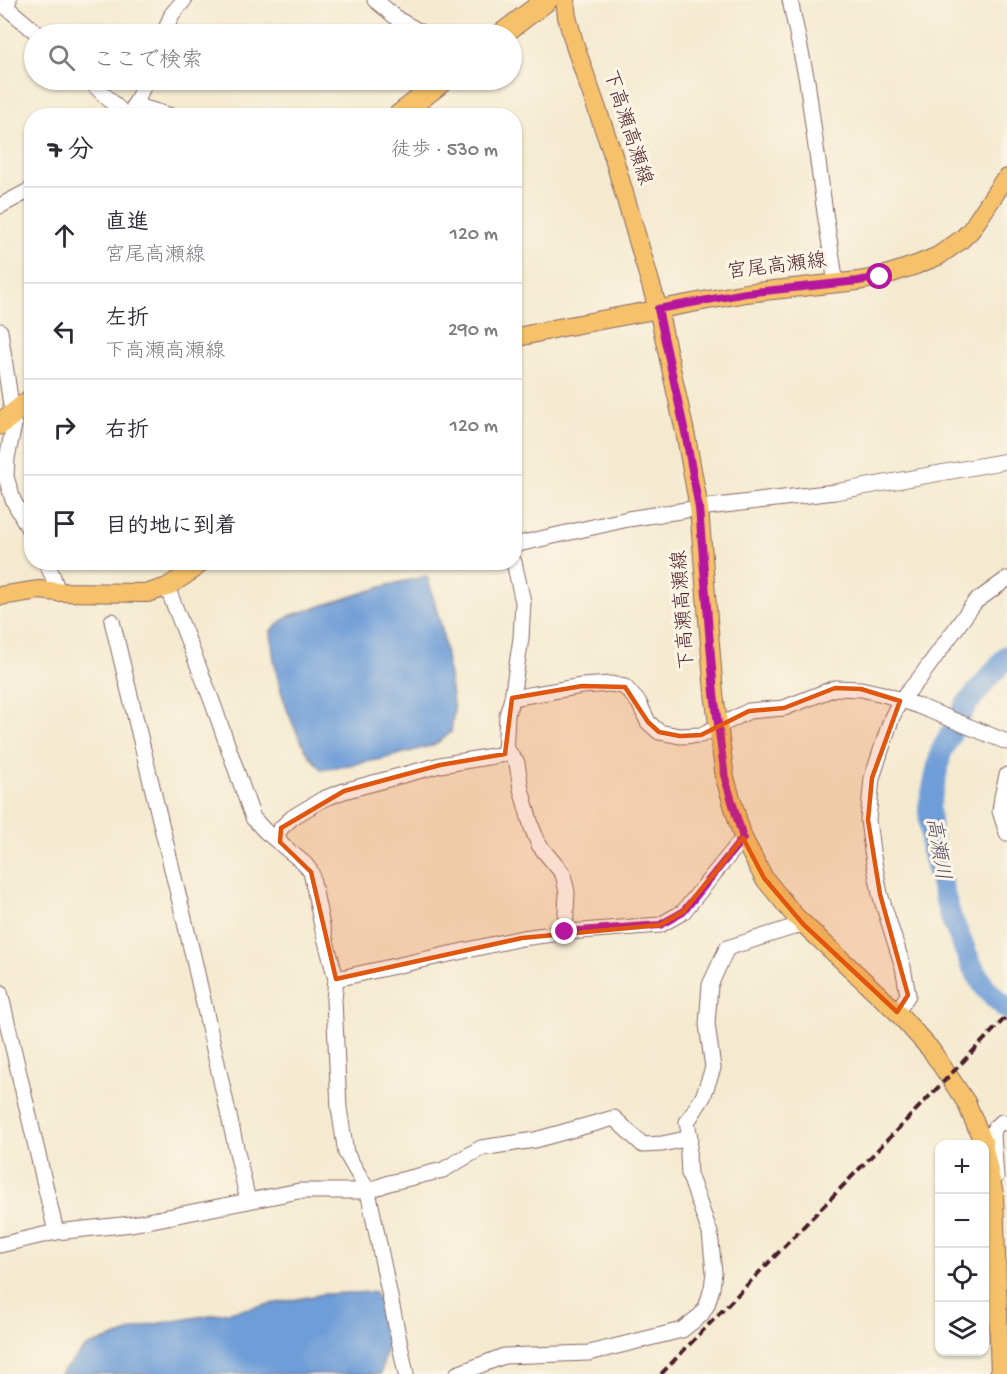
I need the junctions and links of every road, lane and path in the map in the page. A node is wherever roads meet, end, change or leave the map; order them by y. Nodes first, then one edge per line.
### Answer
1 (9, 0) edge
2 (184, 0) edge
3 (375, 0) edge
4 (547, 0) edge
5 (565, 0) edge
6 (790, 0) edge
7 (26, 24) edge
8 (168, 24) edge
9 (406, 24) edge
10 (515, 24) edge
11 (102, 90) edge
12 (141, 90) edge
13 (431, 90) edge
14 (125, 108) edge
15 (132, 108) edge
16 (408, 108) edge
17 (1007, 178) edge
18 (24, 193) edge
19 (0, 206) edge
20 (836, 284) junction
21 (658, 309) junction
22 (0, 331) edge
23 (522, 336) edge
24 (24, 405) edge
25 (7, 419) edge
26 (1007, 461) edge
27 (699, 508) junction
28 (24, 520) edge
29 (522, 543) edge
30 (50, 570) edge
31 (193, 570) edge
32 (516, 570) edge
33 (1007, 579) edge
34 (167, 587) junction
35 (58, 592) junction
36 (0, 596) edge
37 (112, 621) dead end
38 (512, 698) junction
39 (900, 701) junction
40 (718, 727) junction
41 (1007, 742) edge
42 (505, 747) junction
43 (1007, 776) edge
44 (1007, 833) edge
45 (743, 838) junction
46 (280, 842) junction
47 (803, 924) junction
48 (565, 932) junction
49 (336, 979) junction
50 (0, 992) edge
51 (897, 1012) junction
52 (1007, 1123) edge
53 (690, 1138) junction
54 (981, 1140) edge
55 (989, 1170) edge
56 (368, 1191) junction
57 (994, 1194) junction
58 (248, 1201) junction
59 (56, 1232) junction
60 (0, 1245) edge
61 (406, 1374) edge
62 (457, 1374) edge
63 (1000, 1374) edge

1 - 7 street
2 - 8 street
3 - 9 street
4 - 10 highway
5 - 21 main road, 下高瀬高瀬線
6 - 20 street
11 - 14 street
12 - 15 street
13 - 16 highway
17 - 20 main road, 宮尾高瀬線
18 - 19 street
20 - 21 main road, 宮尾高瀬線
21 - 23 main road, 宮尾高瀬線
21 - 27 main road, 下高瀬高瀬線
22 - 25 street
24 - 25 highway
25 - 28 street
26 - 27 street
27 - 29 street
27 - 40 main road, 下高瀬高瀬線
30 - 35 street
31 - 34 main road
32 - 38 street
33 - 39 street
34 - 35 main road
34 - 46 street
35 - 36 main road
37 - 58 street
38 - 40 street
38 - 42 street
39 - 40 street
39 - 41 street
39 - 51 street
40 - 45 main road, 下高瀬高瀬線
42 - 46 street
42 - 48 street
43 - 44 street
45 - 47 main road, 下高瀬高瀬線
45 - 48 street
46 - 49 street
47 - 51 main road, 下高瀬高瀬線
47 - 53 street
48 - 49 street
49 - 56 street
50 - 59 street
51 - 54 main road, 下高瀬高瀬線
52 - 57 street
53 - 56 street
53 - 62 street
55 - 57 main road, 下高瀬高瀬線
56 - 58 street
56 - 61 street
57 - 63 main road, 下高瀬高瀬線
58 - 59 street
59 - 60 street

